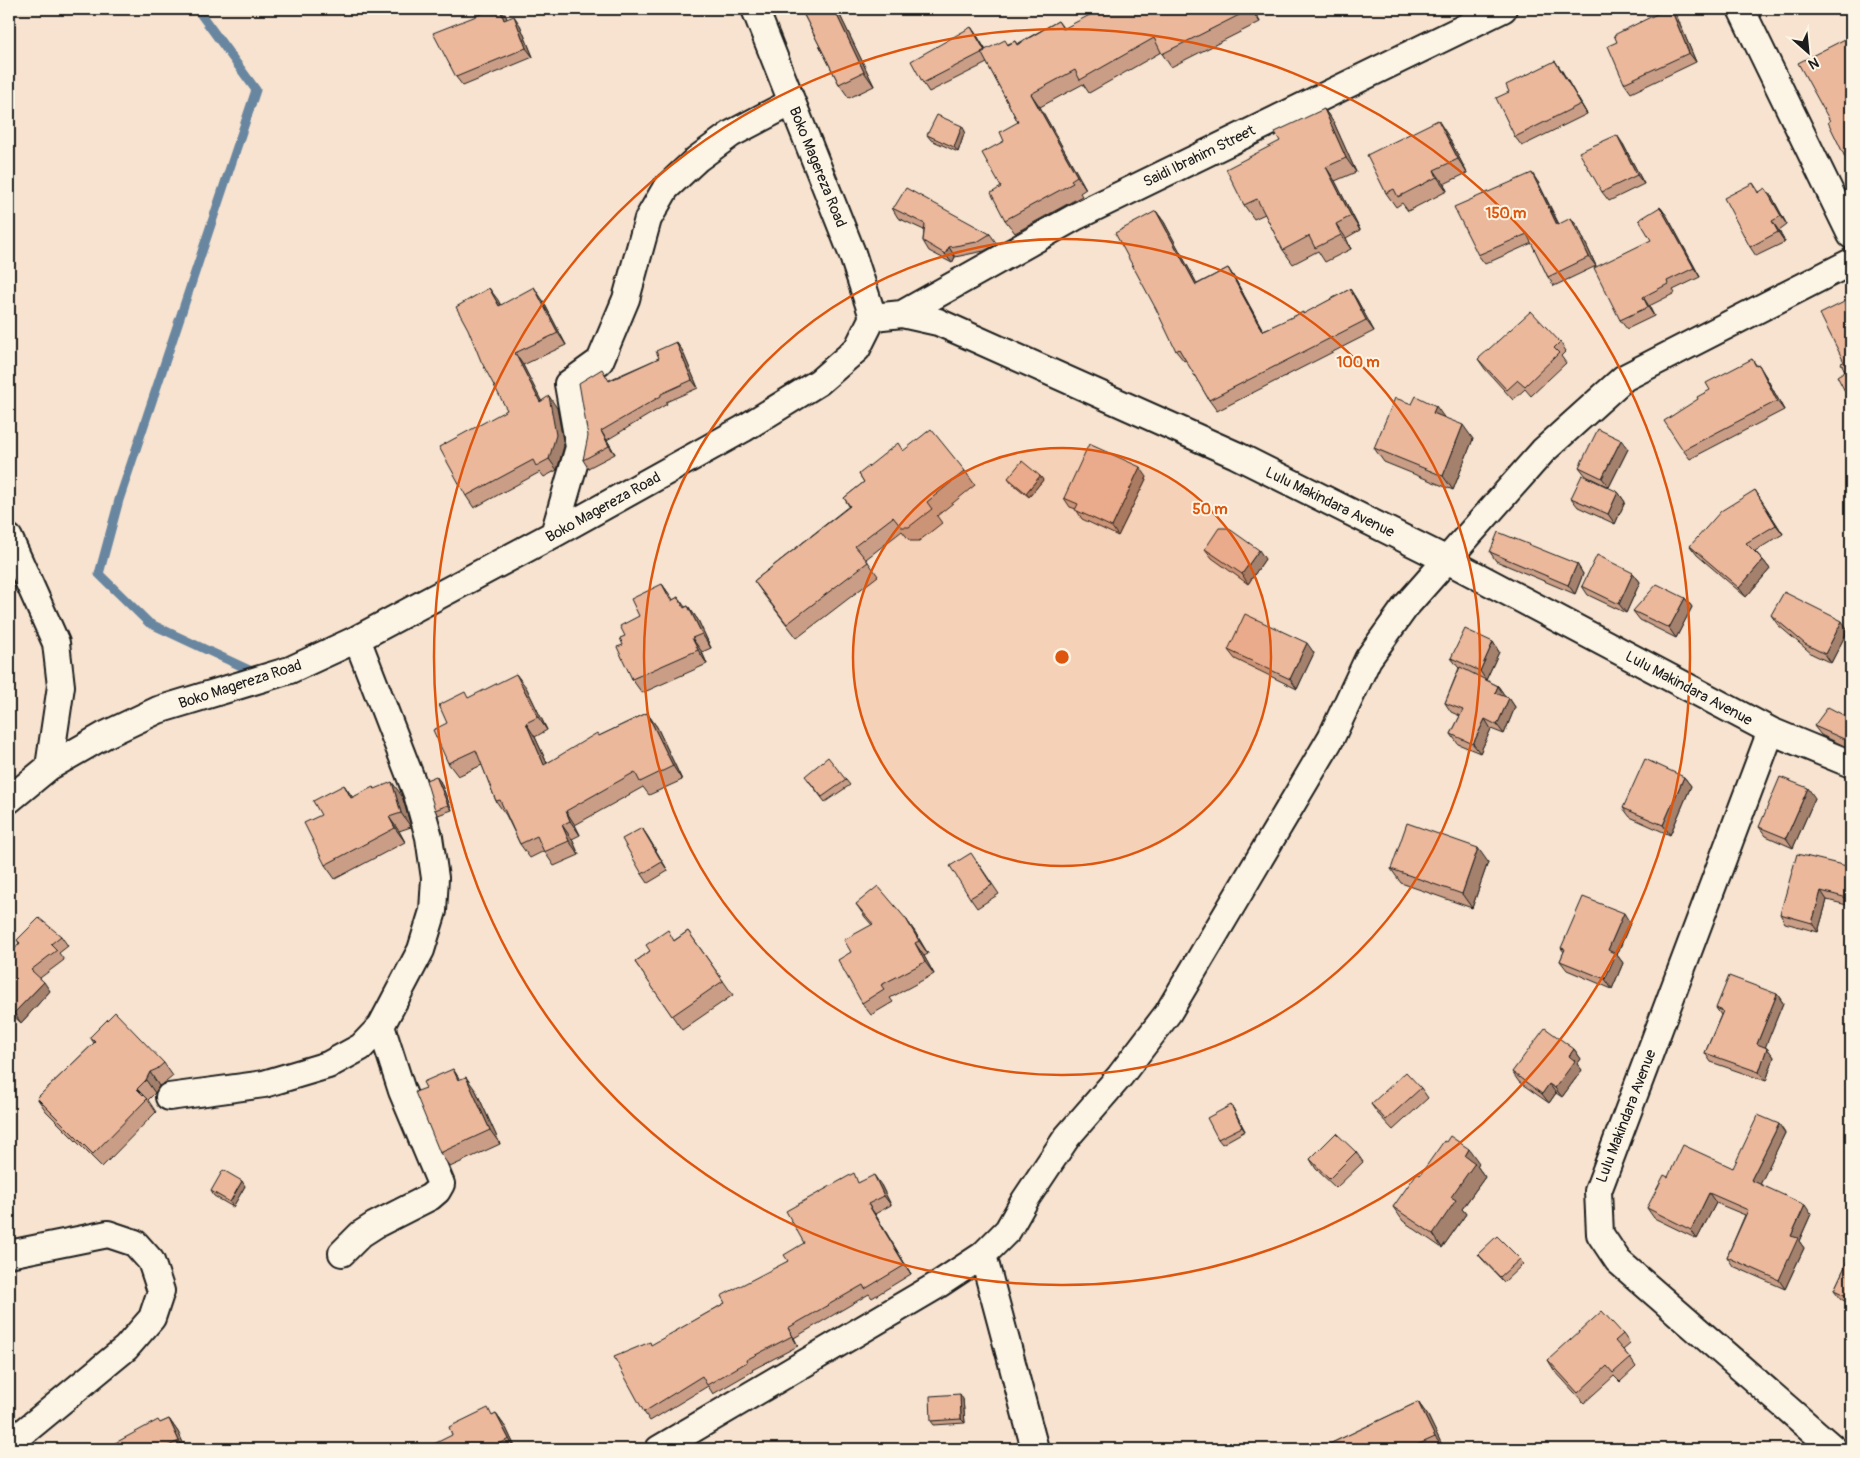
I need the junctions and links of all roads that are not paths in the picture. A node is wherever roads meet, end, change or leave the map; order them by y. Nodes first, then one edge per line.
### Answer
1 (755, 9) edge
2 (1503, 9) edge
3 (1741, 9) edge
4 (792, 102) junction
5 (1851, 235) edge
6 (1851, 262) edge
7 (902, 314) junction
8 (873, 317) junction
9 (554, 534) junction
10 (9, 538) edge
11 (1447, 560) junction
12 (357, 639) junction
13 (1771, 730) junction
14 (1851, 764) edge
15 (49, 767) junction
16 (9, 800) edge
17 (382, 1026) junction
18 (169, 1097) dead end
19 (342, 1253) dead end
20 (9, 1254) edge
21 (984, 1256) junction
22 (9, 1447) edge
23 (659, 1449) edge
24 (1035, 1449) edge
25 (1834, 1449) edge

1 - 4 street, Boko Magereza Road
2 - 7 street, Saidi Ibrahim Street
3 - 5 street
4 - 8 street, Boko Magereza Road
4 - 9 street
6 - 11 street
7 - 8 street, Lulu Makindara Avenue
7 - 11 street, Lulu Makindara Avenue
8 - 9 street, Boko Magereza Road
9 - 12 street, Boko Magereza Road
10 - 15 street
11 - 13 street, Lulu Makindara Avenue
11 - 21 street
12 - 15 street, Boko Magereza Road
12 - 17 street
13 - 14 street, Lulu Makindara Avenue
13 - 25 street, Lulu Makindara Avenue
15 - 16 street, Boko Magereza Road
17 - 18 street
17 - 19 street
20 - 22 street
21 - 23 street
21 - 24 street

